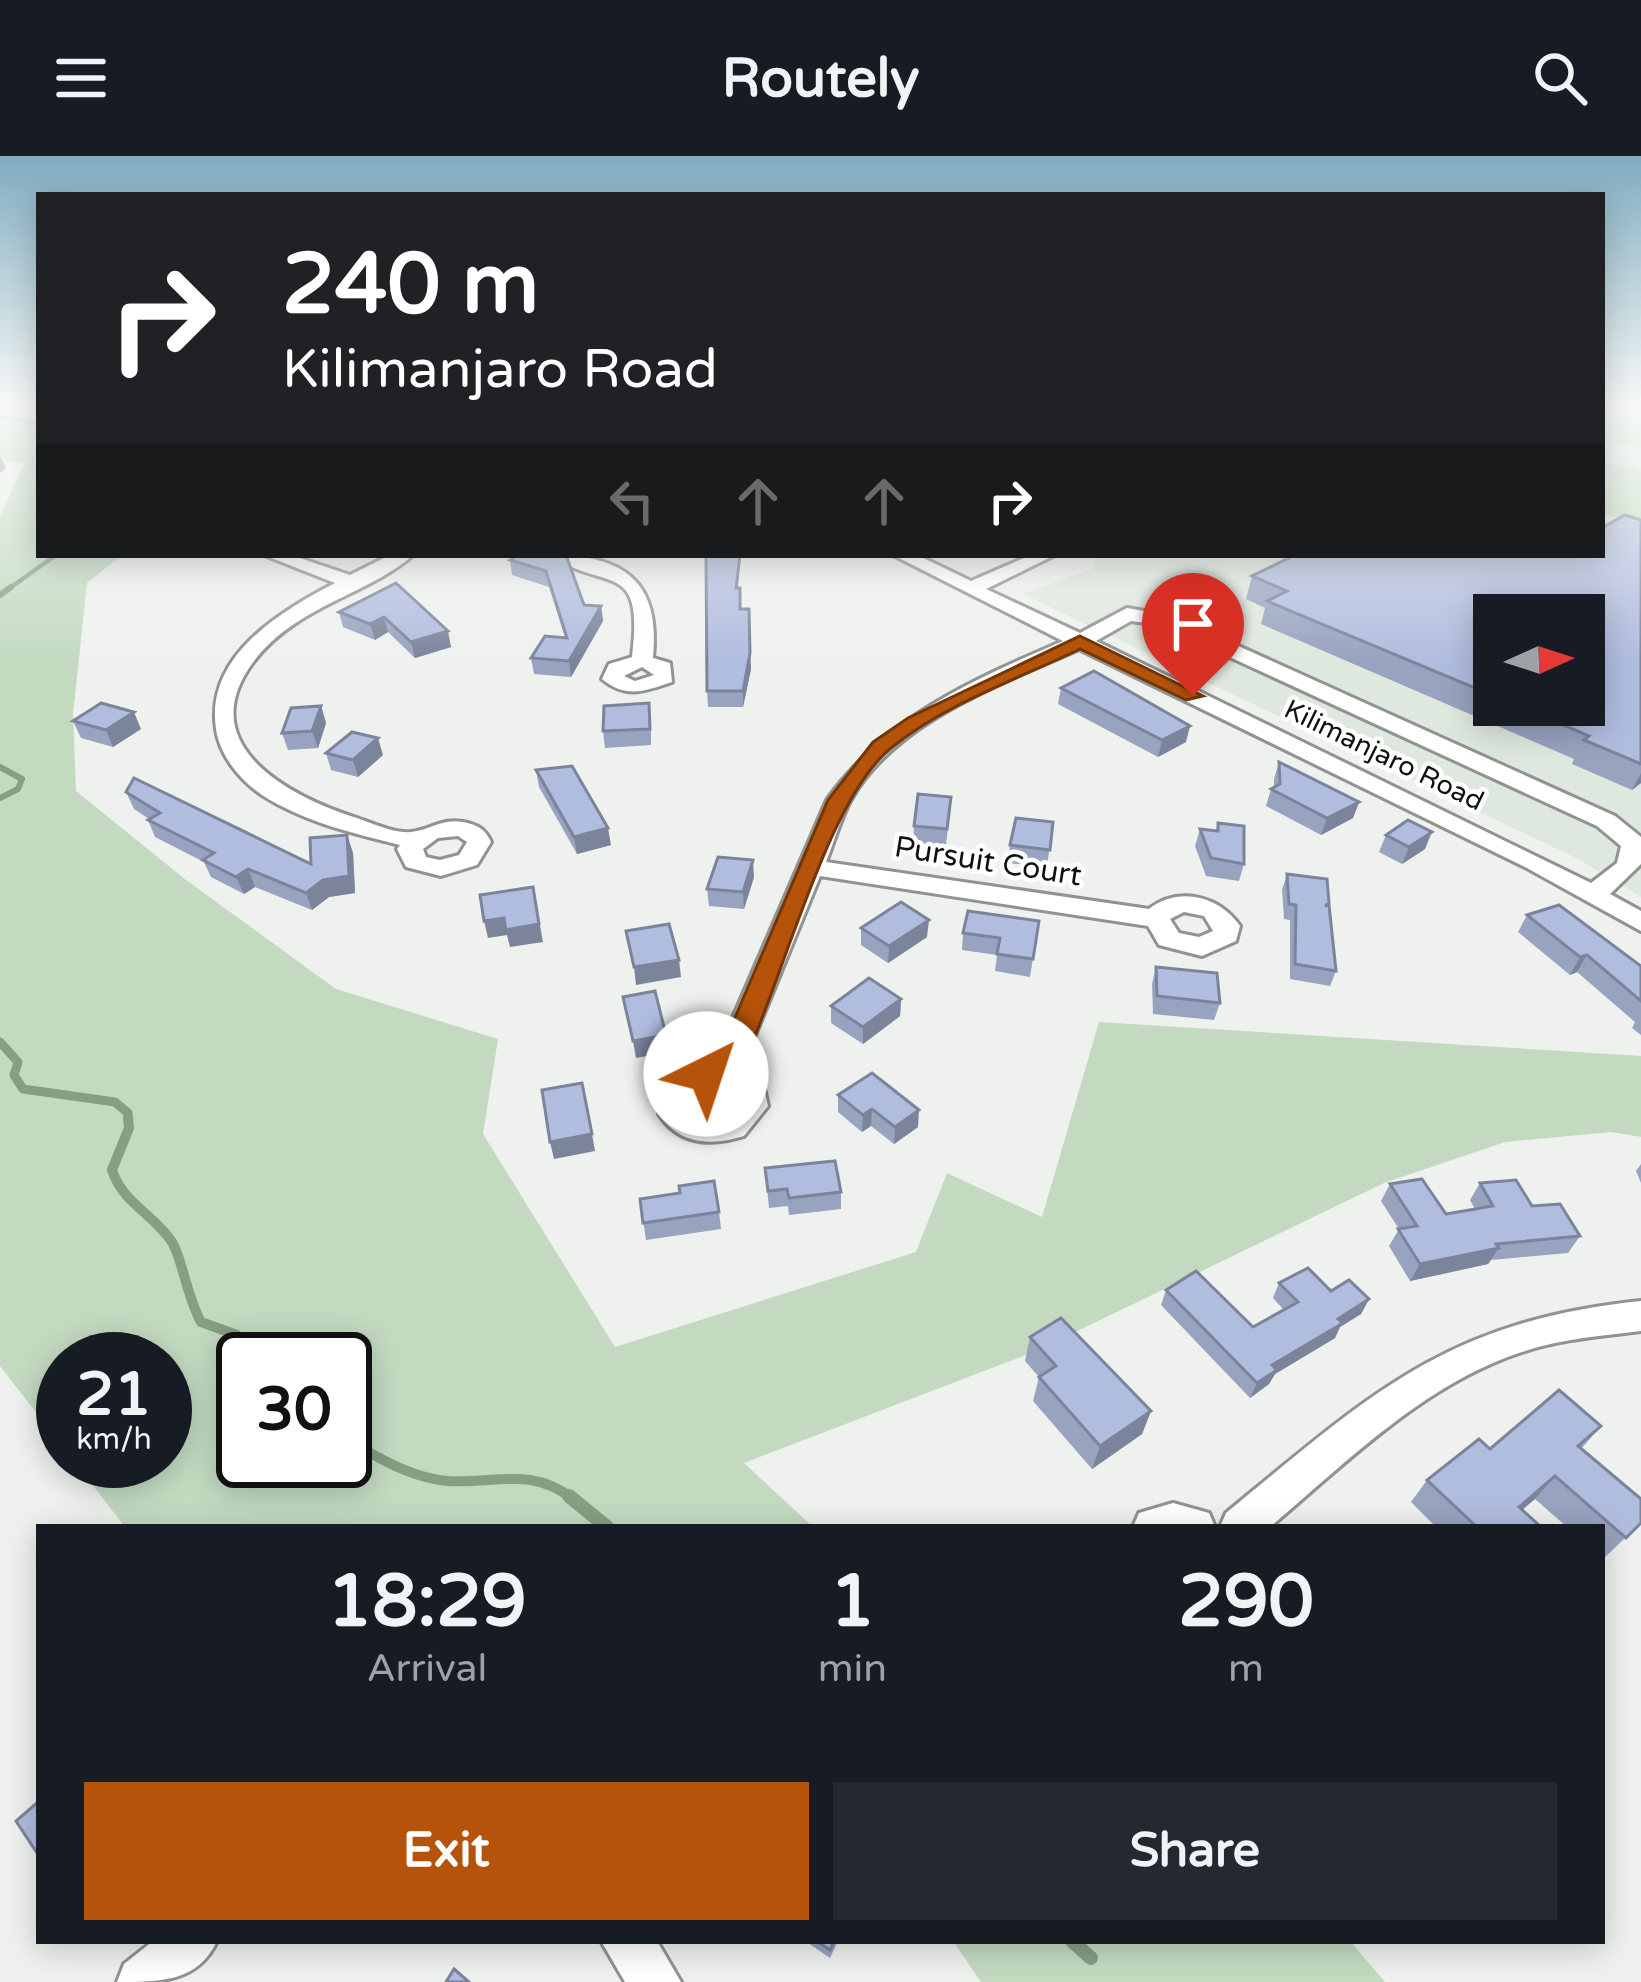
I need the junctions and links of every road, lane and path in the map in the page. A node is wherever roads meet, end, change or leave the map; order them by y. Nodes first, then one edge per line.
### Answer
1 (282, 558) edge
2 (398, 558) edge
3 (570, 558) edge
4 (908, 558) edge
5 (1039, 558) edge
6 (352, 582) junction
7 (970, 589) junction
8 (1080, 642) junction
9 (641, 661) dead end
10 (415, 841) dead end
11 (809, 867) junction
12 (1594, 893) junction
13 (1157, 920) dead end
14 (1641, 922) edge
15 (724, 1074) dead end
16 (1641, 1316) edge
17 (1244, 1524) edge
18 (188, 1944) edge
19 (628, 1944) edge
20 (142, 1982) edge
21 (656, 1982) edge

1 - 6 street
2 - 6 street
3 - 9 street
4 - 7 street, Kilimanjaro Road
5 - 7 street
6 - 10 street
7 - 8 street, Kilimanjaro Road
8 - 11 street
8 - 12 street, Kilimanjaro Road
8 - 12 street
11 - 13 street, Pursuit Court
11 - 15 street
12 - 14 street, Kilimanjaro Road
16 - 17 street
18 - 20 street
19 - 21 street

